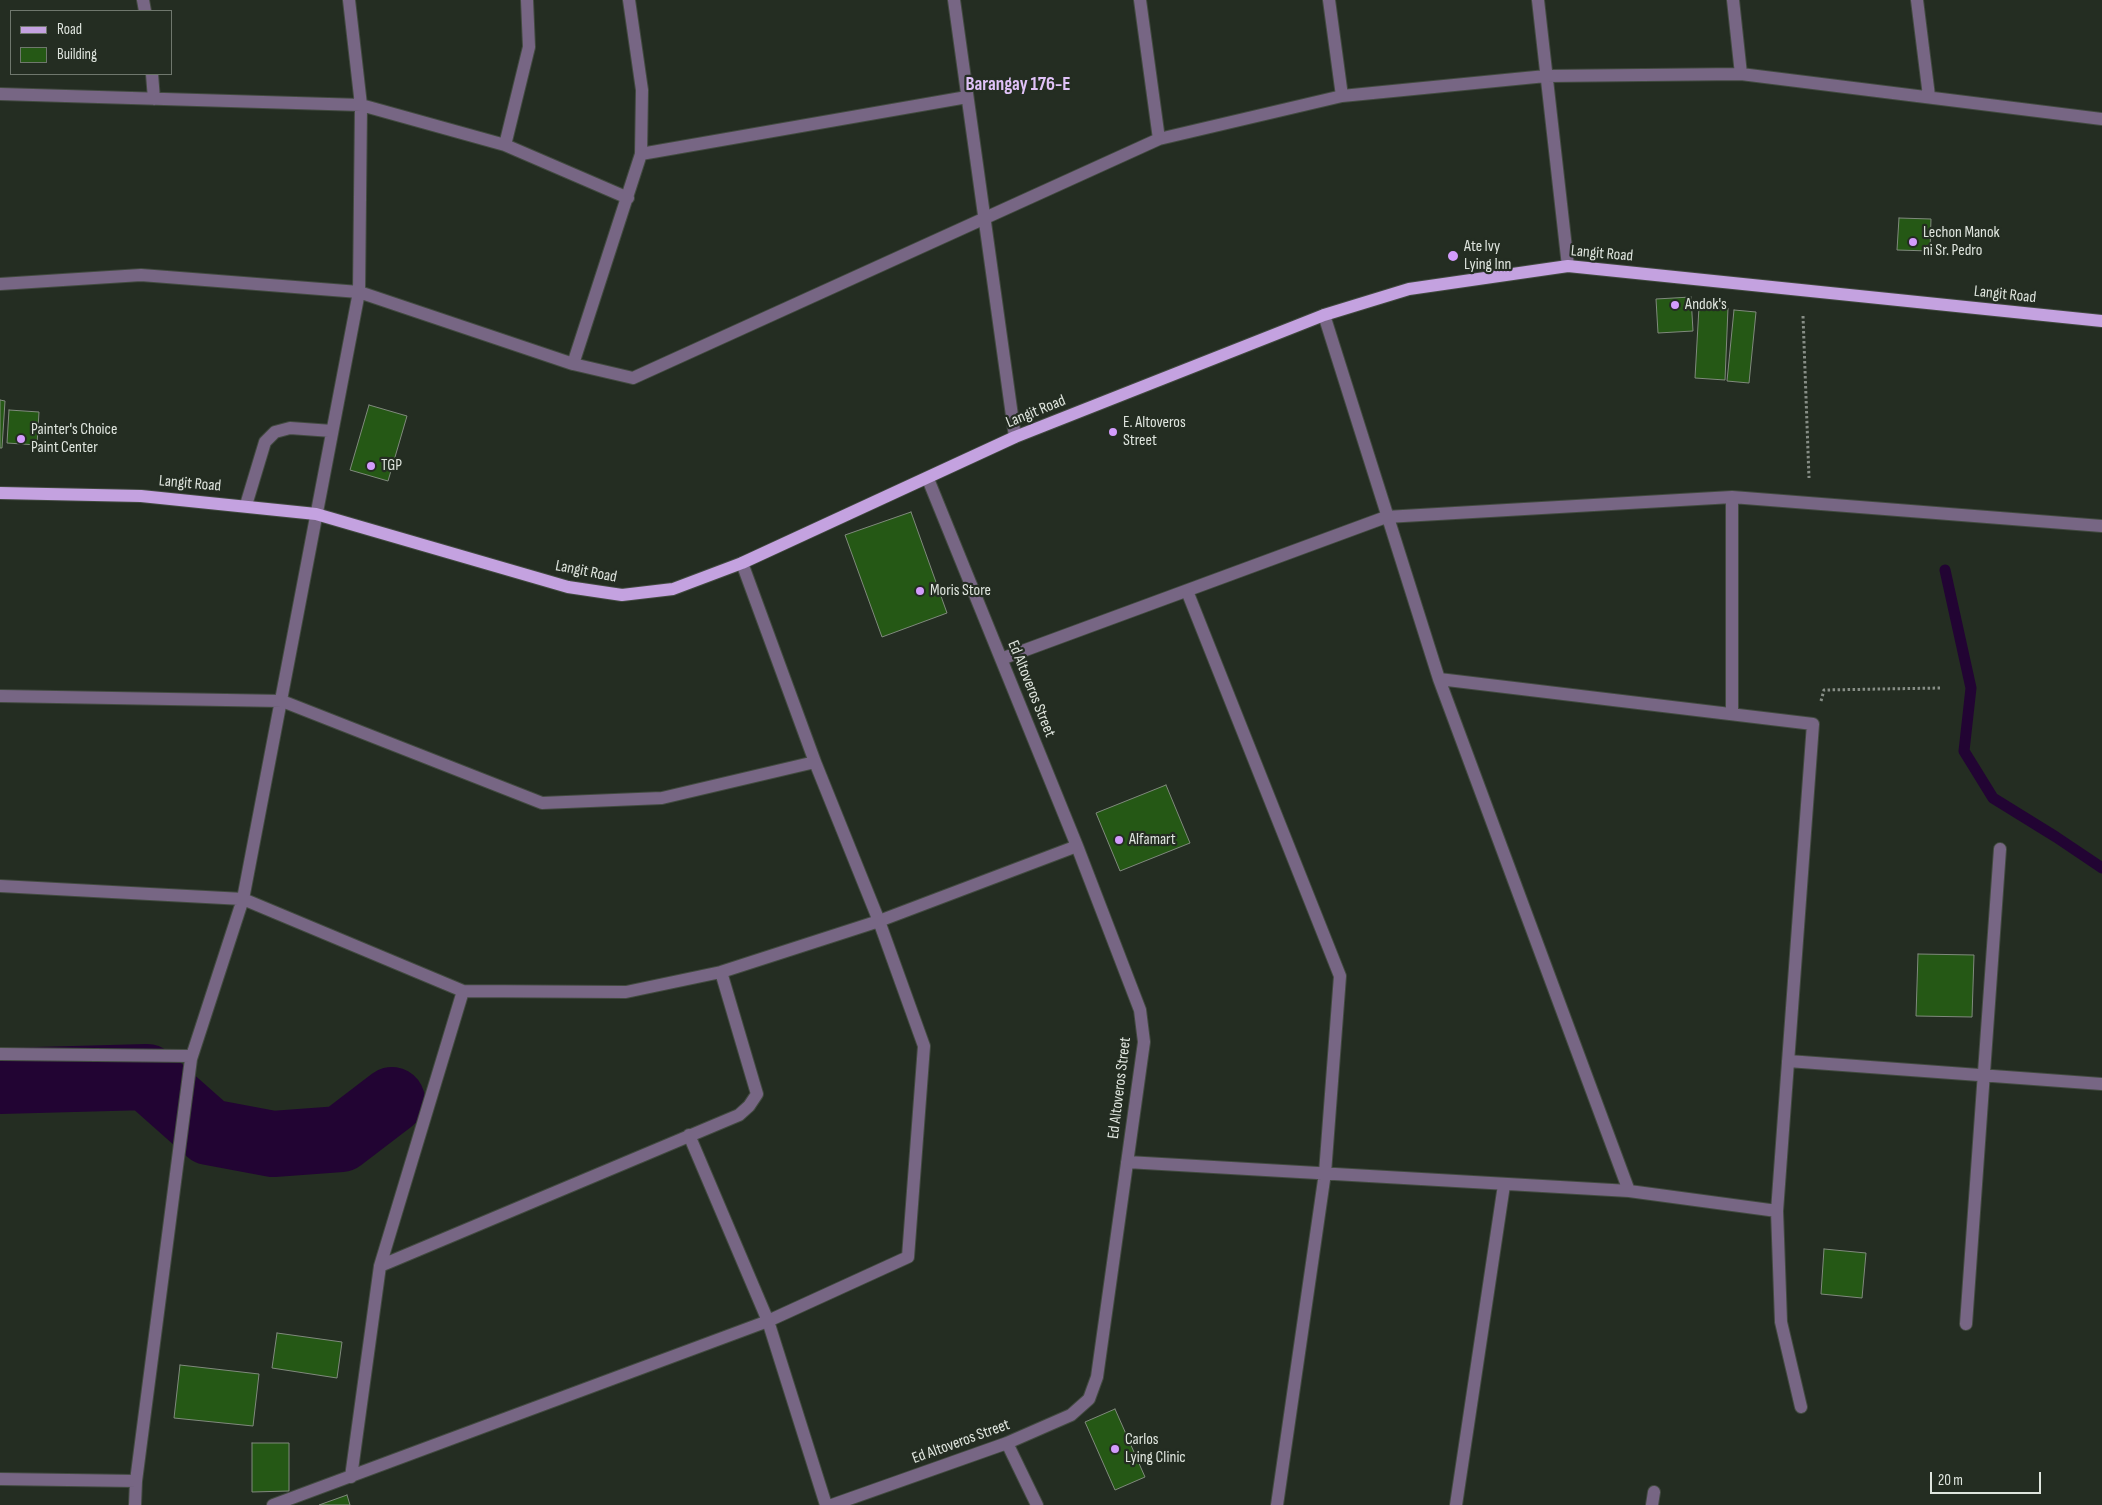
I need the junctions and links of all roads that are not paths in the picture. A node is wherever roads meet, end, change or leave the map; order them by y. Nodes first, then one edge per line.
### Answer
1 (349, 0) edge
2 (527, 0) edge
3 (629, 0) edge
4 (954, 0) edge
5 (1140, 0) edge
6 (1329, 0) edge
7 (1538, 0) edge
8 (1733, 0) edge
9 (1917, 0) edge
10 (1741, 74) junction
11 (152, 75) edge
12 (1546, 76) junction
13 (0, 94) edge
14 (1342, 96) junction
15 (1929, 96) junction
16 (967, 98) junction
17 (154, 99) junction
18 (361, 105) junction
19 (2102, 120) edge
20 (1158, 139) junction
21 (505, 145) junction
22 (641, 154) junction
23 (628, 198) junction
24 (985, 218) junction
25 (1568, 266) junction
26 (0, 284) edge
27 (359, 292) junction
28 (1324, 315) junction
29 (2102, 321) edge
30 (574, 364) junction
31 (332, 431) junction
32 (1015, 437) junction
33 (928, 479) junction
34 (0, 492) edge
35 (1732, 497) junction
36 (246, 505) junction
37 (316, 514) junction
38 (1386, 517) junction
39 (2102, 526) edge
40 (742, 563) junction
41 (1187, 591) junction
42 (1002, 659) junction
43 (1439, 679) junction
44 (0, 696) edge
45 (282, 701) junction
46 (1732, 714) junction
47 (815, 762) junction
48 (1077, 846) junction
49 (2000, 849) dead end
50 (0, 886) edge
51 (243, 899) junction
52 (880, 921) junction
53 (721, 972) junction
54 (463, 991) junction
55 (0, 1054) edge
56 (191, 1057) junction
57 (1788, 1061) junction
58 (1984, 1076) junction
59 (2102, 1084) edge
60 (689, 1135) junction
61 (1127, 1162) junction
62 (1325, 1173) junction
63 (1504, 1185) junction
64 (1629, 1191) junction
65 (1777, 1211) junction
66 (380, 1266) junction
67 (768, 1321) junction
68 (1966, 1324) dead end
69 (1801, 1407) dead end
70 (1007, 1443) junction
71 (351, 1476) junction
72 (0, 1478) edge
73 (136, 1482) junction
74 (135, 1505) edge
75 (273, 1505) edge
76 (826, 1505) edge
77 (832, 1505) edge
78 (1037, 1505) edge
79 (1278, 1505) edge
80 (1456, 1505) edge

1 - 18 street
2 - 21 street
3 - 22 street
4 - 16 street
5 - 20 street
6 - 14 street
7 - 12 street
8 - 10 street
9 - 15 street
10 - 12 street
10 - 15 street
11 - 17 street
12 - 14 street
12 - 25 street
13 - 17 street
14 - 20 street
15 - 19 street
16 - 22 street
16 - 24 street
17 - 18 street
18 - 21 street
18 - 27 street
20 - 24 street
21 - 23 street
22 - 23 street
23 - 30 street
24 - 30 street
24 - 32 street
25 - 28 main road, Langit Road
25 - 29 main road, Langit Road
26 - 27 street
27 - 30 street
27 - 31 street
28 - 32 main road, Langit Road
28 - 38 street
31 - 36 street
31 - 37 street
32 - 33 main road, Langit Road
33 - 40 main road, Langit Road
33 - 42 street, Ed Altoveros Street
34 - 36 main road, Langit Road
35 - 38 street
35 - 39 street
35 - 46 street
36 - 37 main road, Langit Road
37 - 40 main road, Langit Road
37 - 45 street
38 - 41 street
38 - 43 street
40 - 47 street
41 - 42 street
41 - 62 street
42 - 48 street, Ed Altoveros Street
43 - 46 street
43 - 64 street
44 - 45 street
45 - 47 street
45 - 51 street
46 - 57 street
47 - 52 street
48 - 52 street
48 - 61 street, Ed Altoveros Street
49 - 58 street
50 - 51 street
51 - 54 street
51 - 56 street
52 - 53 street
52 - 67 street
53 - 54 street
53 - 60 street
54 - 66 street
55 - 56 street
56 - 73 street
57 - 58 street
57 - 65 street
58 - 59 street
58 - 68 street
60 - 66 street
60 - 67 street
61 - 62 street
61 - 70 street, Ed Altoveros Street
62 - 63 street
62 - 79 street
63 - 64 street
63 - 80 street
64 - 65 street
65 - 69 street
66 - 71 street
67 - 71 street
67 - 76 street
70 - 77 street, Ed Altoveros Street
70 - 78 street
71 - 75 street
72 - 73 street
73 - 74 street

